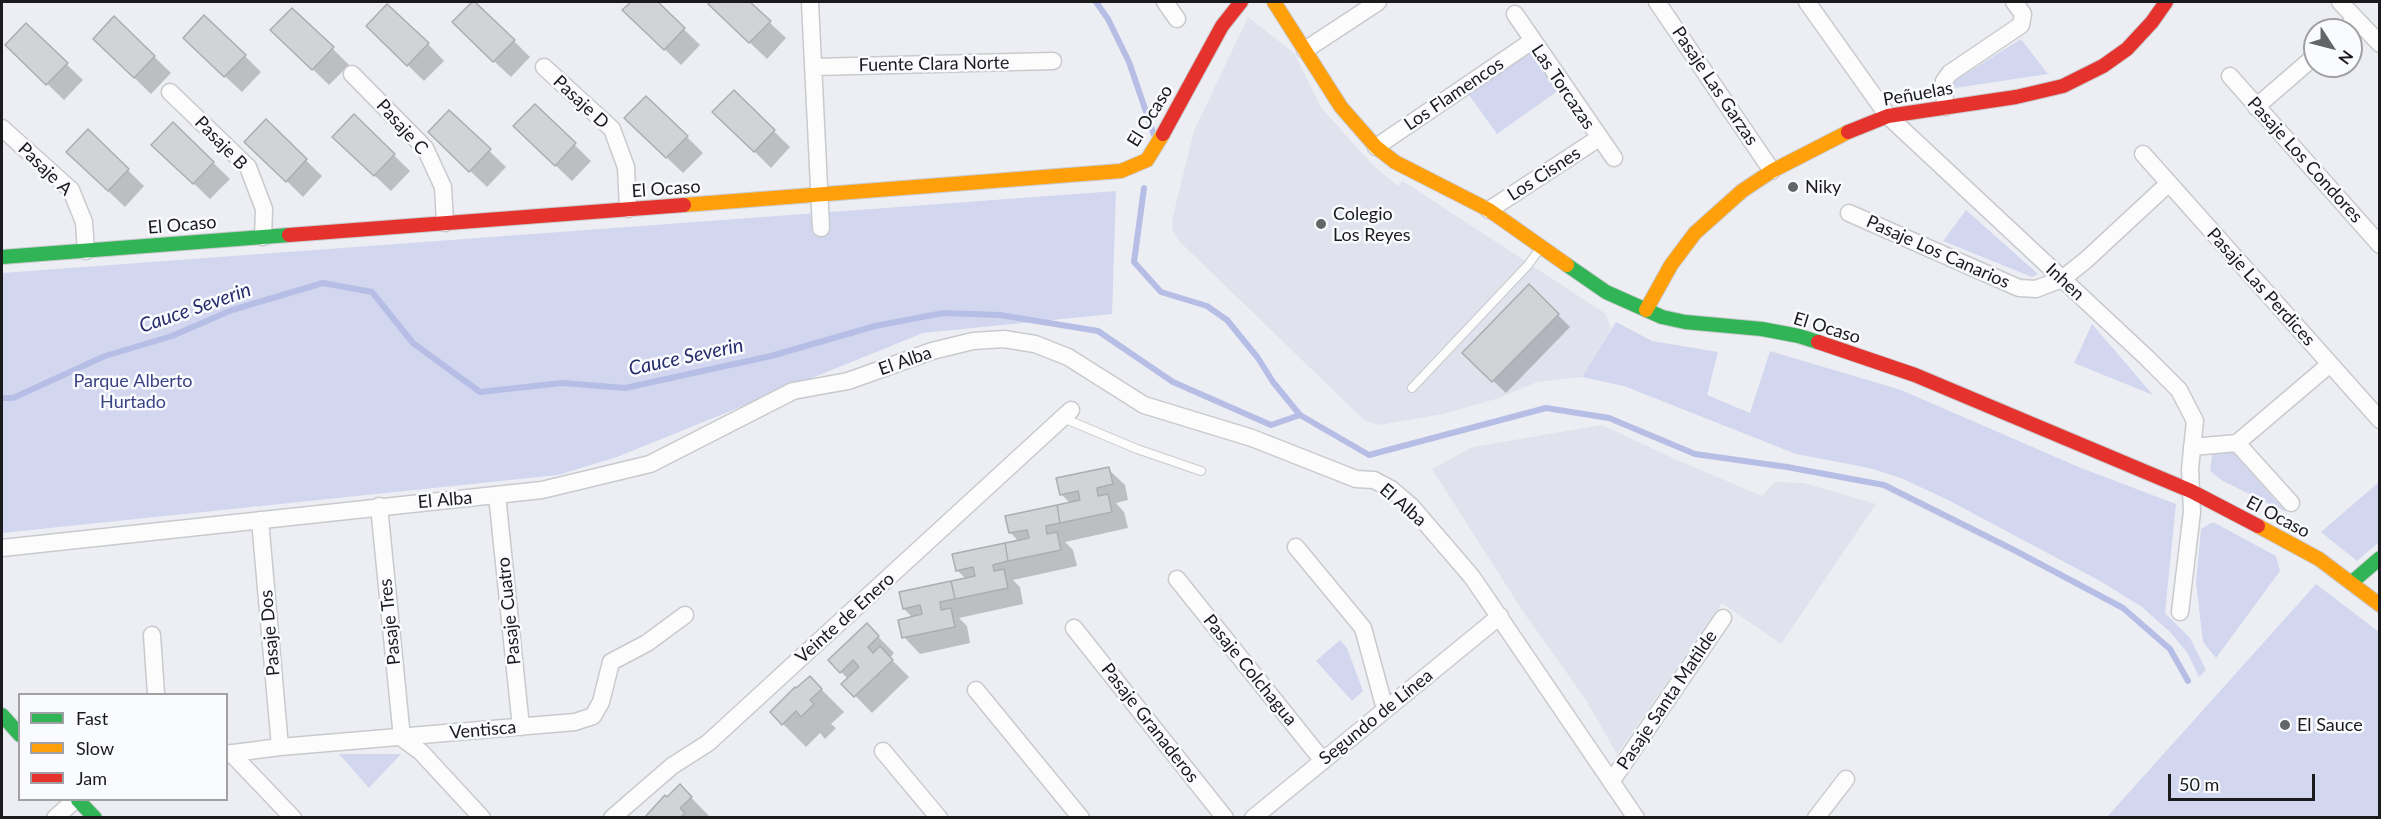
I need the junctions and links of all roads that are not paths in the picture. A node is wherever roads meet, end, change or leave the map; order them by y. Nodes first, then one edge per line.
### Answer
1 (810, 2) edge
2 (1165, 2) edge
3 (1241, 2) edge
4 (1274, 2) edge
5 (1378, 2) edge
6 (1657, 2) edge
7 (2014, 2) edge
8 (2166, 2) edge
9 (2340, 2) edge
10 (1815, 4) edge
11 (1515, 14) dead end
12 (2347, 18) edge
13 (1177, 20) dead end
14 (2363, 34) edge
15 (1532, 41) junction
16 (2379, 44) edge
17 (1305, 50) junction
18 (1053, 61) dead end
19 (2303, 66) edge
20 (544, 67) dead end
21 (814, 67) junction
22 (352, 74) dead end
23 (2230, 76) dead end
24 (170, 92) dead end
25 (1945, 107) junction
26 (2256, 107) junction
27 (1888, 116) junction
28 (2, 128) edge
29 (1599, 138) junction
30 (1376, 147) junction
31 (2144, 154) dead end
32 (1614, 158) dead end
33 (1772, 171) junction
34 (2169, 183) junction
35 (821, 195) junction
36 (628, 209) junction
37 (1489, 210) junction
38 (1849, 213) dead end
39 (445, 223) junction
40 (821, 228) dead end
41 (263, 237) junction
42 (2379, 245) edge
43 (1541, 246) junction
44 (86, 251) junction
45 (2, 257) edge
46 (2062, 279) junction
47 (1646, 310) junction
48 (2330, 364) junction
49 (1412, 388) dead end
50 (1067, 414) joint
51 (2379, 420) edge
52 (2237, 443) junction
53 (2192, 447) junction
54 (1201, 471) dead end
55 (2191, 491) junction
56 (497, 495) junction
57 (2291, 503) dead end
58 (379, 506) junction
59 (260, 520) junction
60 (1296, 547) dead end
61 (2, 548) edge
62 (2379, 558) edge
63 (1177, 579) dead end
64 (2351, 583) junction
65 (2379, 605) edge
66 (2180, 612) dead end
67 (685, 615) dead end
68 (1500, 616) junction
69 (1723, 618) dead end
70 (1074, 628) dead end
71 (152, 635) dead end
72 (976, 690) dead end
73 (156, 693) edge
74 (1385, 709) junction
75 (2, 715) edge
76 (521, 727) junction
77 (18, 733) edge
78 (402, 738) junction
79 (280, 747) junction
80 (883, 751) dead end
81 (229, 754) edge
82 (1323, 761) junction
83 (1846, 779) dead end
84 (1611, 782) junction
85 (76, 801) edge
86 (78, 801) edge
87 (55, 818) edge
88 (95, 818) edge
89 (293, 818) edge
90 (482, 818) edge
91 (612, 818) edge
92 (939, 818) edge
93 (1081, 818) edge
94 (1225, 818) edge
95 (1253, 818) edge
96 (1636, 818) edge
97 (1816, 818) edge

1 - 21 street
2 - 13 street
3 - 35 street, El Ocaso
4 - 17 street, El Ocaso
5 - 17 street
6 - 33 street, Pasaje Las Garzas
7 - 25 street
8 - 25 street, Peñuelas
9 - 12 street
10 - 27 street, Inhen
11 - 15 street, Las Torcazas
14 - 16 street
15 - 29 street, Las Torcazas
15 - 30 street, Los Flamencos
17 - 30 street, El Ocaso
18 - 21 street, Fuente Clara Norte
19 - 26 street
20 - 36 street, Pasaje D
21 - 35 street
22 - 39 street, Pasaje C
23 - 26 street, Pasaje Los Condores
24 - 41 street, Pasaje B
25 - 27 street, Peñuelas
26 - 42 street, Pasaje Los Condores
27 - 33 street, Peñuelas
27 - 46 street, Inhen
28 - 44 street, Pasaje A
29 - 32 street, Las Torcazas
29 - 37 street, Los Cisnes
30 - 37 street, El Ocaso
31 - 34 street, Pasaje Las Perdices
33 - 47 street, Peñuelas
34 - 46 street, Pasaje Los Canarios
34 - 48 street, Pasaje Las Perdices
35 - 36 street, El Ocaso
35 - 40 street
36 - 39 street, El Ocaso
37 - 43 street, El Ocaso
38 - 46 street, Pasaje Los Canarios
39 - 41 street, El Ocaso
41 - 44 street, El Ocaso
43 - 47 street, El Ocaso
43 - 49 lane
44 - 45 street, El Ocaso
46 - 53 street, Inhen
47 - 55 street, El Ocaso
48 - 51 street, Pasaje Las Perdices
48 - 52 street
50 - 54 lane
50 - 91 street, Veinte de Enero
52 - 53 street
52 - 57 street
53 - 55 street, Inhen
55 - 64 street, El Ocaso
55 - 66 street, Inhen
56 - 58 street, El Alba
56 - 68 street, El Alba
56 - 76 street, Pasaje Cuatro
58 - 59 street, El Alba
58 - 78 street, Pasaje Tres
59 - 61 street, El Alba
59 - 79 street, Pasaje Dos
60 - 74 street
62 - 64 street
63 - 82 street, Pasaje Colchagua
64 - 65 street, El Ocaso
67 - 76 street, Ventisca
68 - 74 street, Segundo de Línea
68 - 84 street, El Alba
69 - 84 street, Pasaje Santa Matilde
70 - 94 street, Pasaje Granaderos
71 - 73 street
72 - 93 street
74 - 82 street, Segundo de Línea
75 - 77 street
76 - 78 street, Ventisca
78 - 79 street, Ventisca
78 - 90 street
79 - 81 street, Ventisca
80 - 92 street
81 - 89 street
82 - 95 street, Segundo de Línea
83 - 97 street
84 - 96 street, El Alba
85 - 87 street
86 - 88 street

